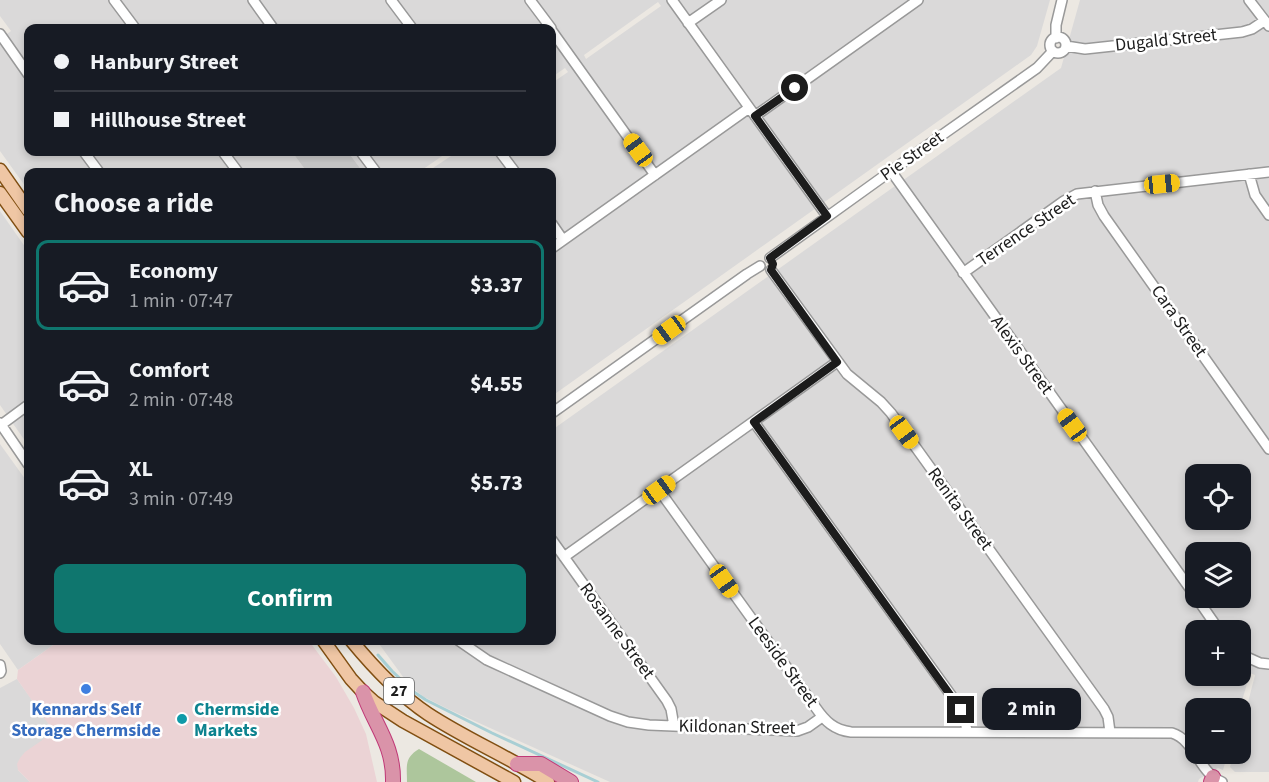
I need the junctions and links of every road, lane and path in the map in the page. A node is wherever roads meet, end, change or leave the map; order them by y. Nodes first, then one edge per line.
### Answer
1 (114, 0) edge
2 (253, 0) edge
3 (391, 0) edge
4 (530, 0) edge
5 (672, 0) edge
6 (721, 0) edge
7 (918, 0) edge
8 (1062, 0) edge
9 (1249, 0) edge
10 (688, 23) junction
11 (132, 24) edge
12 (270, 24) edge
13 (409, 24) edge
14 (547, 24) edge
15 (1267, 24) edge
16 (0, 34) edge
17 (556, 36) edge
18 (1056, 38) junction
19 (1065, 46) junction
20 (1053, 51) junction
21 (24, 68) edge
22 (749, 108) junction
23 (755, 116) junction
24 (0, 170) edge
25 (891, 171) junction
26 (1269, 172) edge
27 (1249, 174) junction
28 (656, 175) junction
29 (1095, 191) junction
30 (0, 193) edge
31 (24, 204) edge
32 (1269, 215) edge
33 (827, 216) junction
34 (24, 226) edge
35 (556, 230) edge
36 (563, 240) junction
37 (556, 245) edge
38 (770, 258) junction
39 (760, 266) junction
40 (771, 270) junction
41 (963, 273) junction
42 (837, 362) junction
43 (24, 408) edge
44 (556, 410) edge
45 (754, 422) junction
46 (1, 424) edge
47 (1269, 449) edge
48 (24, 458) edge
49 (659, 490) junction
50 (556, 546) edge
51 (564, 557) junction
52 (1185, 582) edge
53 (327, 645) edge
54 (355, 645) edge
55 (466, 645) edge
56 (1251, 659) edge
57 (1269, 664) edge
58 (363, 692) junction
59 (822, 717) junction
60 (674, 726) junction
61 (968, 732) junction
62 (1110, 732) junction
63 (518, 764) junction
64 (1215, 780) edge
65 (393, 782) edge
66 (514, 782) edge
67 (548, 782) edge
68 (571, 782) edge

1 - 11 street
2 - 12 street
3 - 13 street
4 - 14 street
5 - 10 street
6 - 10 street
7 - 23 street
8 - 18 street
9 - 15 street
10 - 22 street
15 - 19 street, Dugald Street
16 - 21 street
17 - 28 street
18 - 19 street
18 - 20 street
19 - 20 street
20 - 25 street, Pie Street
22 - 23 street
22 - 28 street
23 - 33 street
24 - 31 main road
25 - 33 street, Pie Street
25 - 41 street, Alexis Street
26 - 27 street, Terrence Street
27 - 29 street, Terrence Street
27 - 32 street
28 - 36 street
29 - 41 street, Terrence Street
29 - 47 street, Cara Street
30 - 34 main road
33 - 38 street, Pie Street
35 - 36 street
36 - 37 street
38 - 39 street
38 - 40 street
39 - 40 street
39 - 44 street
40 - 42 street, Renita Street
41 - 52 street, Alexis Street
42 - 45 street
42 - 62 street, Renita Street
43 - 46 street
45 - 49 street
45 - 61 street
46 - 48 street
49 - 51 street
49 - 59 street, Leeside Street
50 - 51 street, Rosanne Street
51 - 60 street, Rosanne Street
53 - 58 main road, 27
54 - 63 main road, 27
55 - 60 street, Kildonan Street
56 - 57 street
58 - 65 highway
58 - 66 main road, 27
59 - 60 street, Kildonan Street
59 - 61 street, Kildonan Street
61 - 62 street, Kildonan Street
62 - 64 street, Kildonan Street
63 - 67 main road, 27
63 - 68 highway

